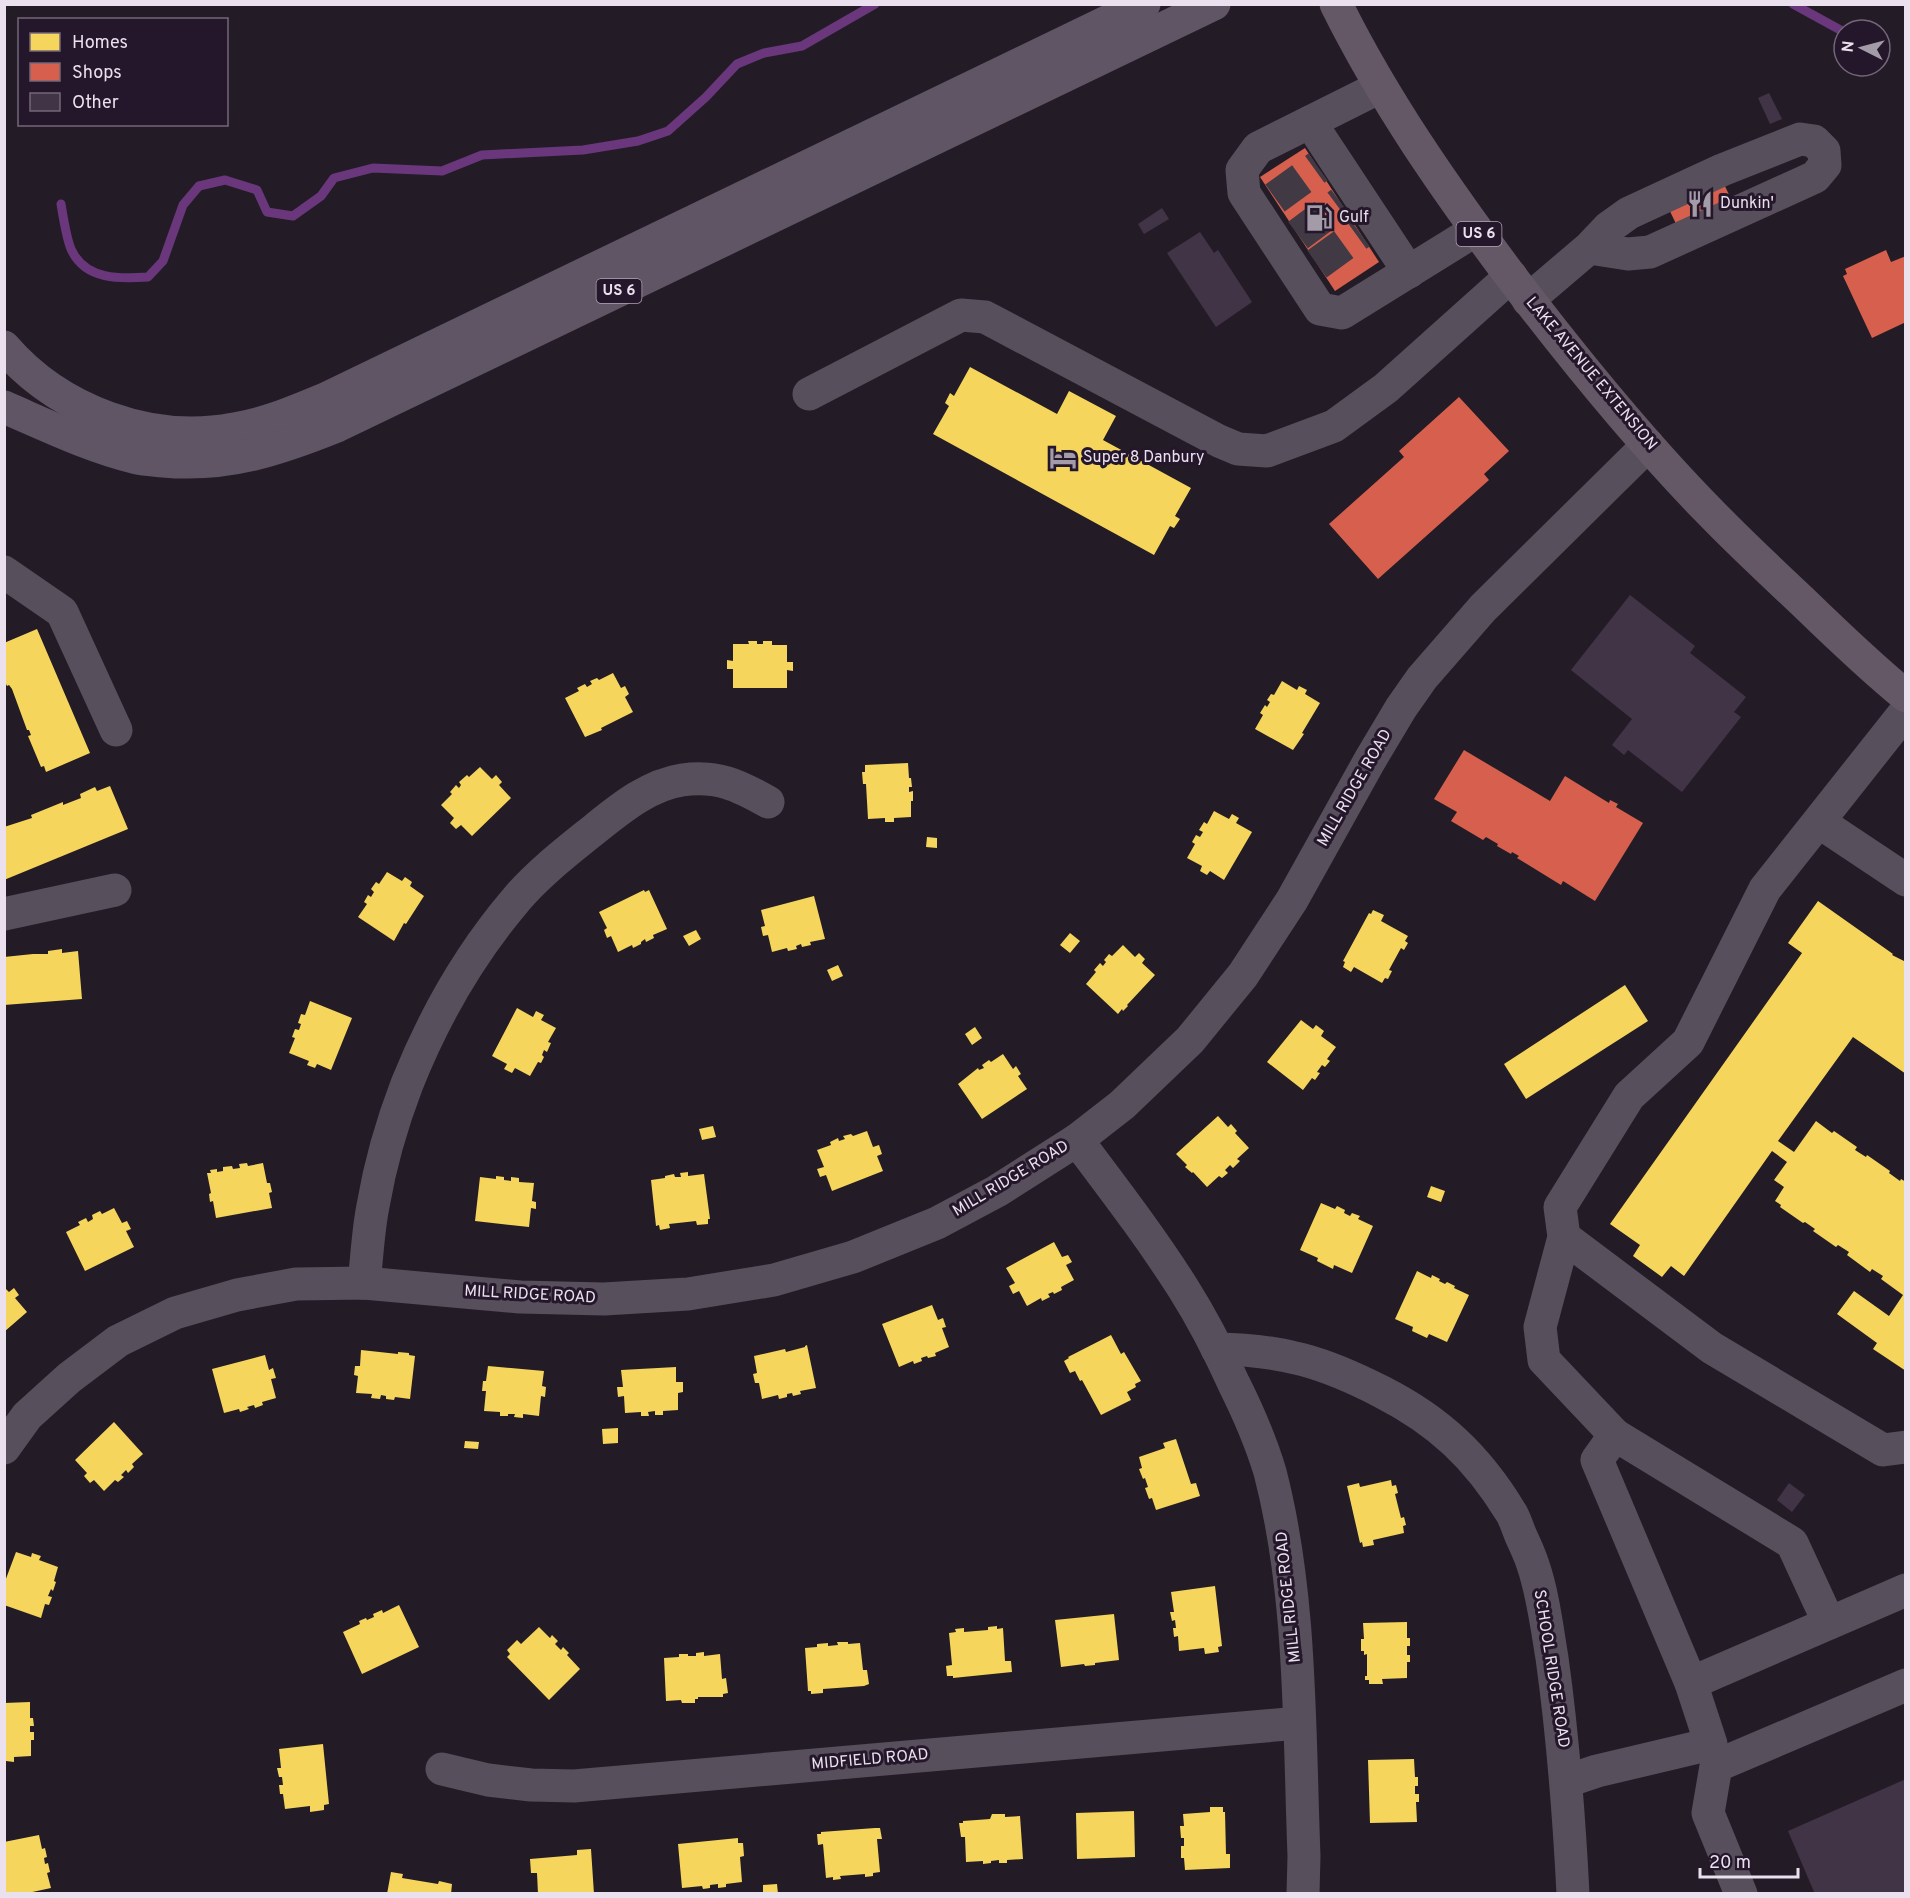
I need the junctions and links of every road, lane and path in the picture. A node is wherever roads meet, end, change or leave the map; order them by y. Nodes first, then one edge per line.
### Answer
1 (1144, 4) edge
2 (1214, 4) edge
3 (1336, 4) edge
4 (1380, 87) junction
5 (1310, 122) junction
6 (1476, 230) junction
7 (1589, 248) junction
8 (1408, 272) junction
9 (1520, 288) junction
10 (4, 347) edge
11 (809, 394) dead end
12 (4, 407) edge
13 (1648, 445) junction
14 (4, 572) edge
15 (1905, 696) edge
16 (1905, 711) edge
17 (116, 730) dead end
18 (768, 801) dead end
19 (1819, 822) junction
20 (1905, 880) edge
21 (115, 890) dead end
22 (4, 914) edge
23 (1077, 1140) junction
24 (1564, 1237) junction
25 (364, 1283) junction
26 (1217, 1349) junction
27 (1615, 1435) junction
28 (1905, 1447) edge
29 (4, 1448) edge
30 (1905, 1590) edge
31 (1829, 1623) junction
32 (1691, 1683) junction
33 (1905, 1685) edge
34 (1299, 1724) junction
35 (1713, 1755) junction
36 (442, 1769) dead end
37 (1567, 1781) junction
38 (1303, 1893) edge
39 (1573, 1893) edge
40 (1741, 1893) edge

1 - 10 highway
2 - 12 highway, US 6
3 - 4 main road, LAKE AVENUE EXTENSION / US 6
4 - 5 street
4 - 6 main road, LAKE AVENUE EXTENSION / US 6
5 - 8 street
5 - 8 street
6 - 8 street
6 - 9 main road, LAKE AVENUE EXTENSION / US 6
7 - 7 street
7 - 9 street
9 - 11 street
9 - 13 main road, LAKE AVENUE EXTENSION / US 6
13 - 15 main road, LAKE AVENUE EXTENSION / US 6
13 - 23 street, MILL RIDGE ROAD
14 - 17 street
16 - 19 street
18 - 25 street
19 - 20 street
19 - 24 street
21 - 22 street
23 - 25 street, MILL RIDGE ROAD
23 - 26 street, MILL RIDGE ROAD
24 - 27 street
24 - 28 street
25 - 29 street, MILL RIDGE ROAD
26 - 34 street, MILL RIDGE ROAD
26 - 37 street, SCHOOL RIDGE ROAD
27 - 31 street
27 - 32 street
30 - 31 street
31 - 32 street
32 - 35 street
33 - 35 street
34 - 36 street, MIDFIELD ROAD
34 - 38 street, MILL RIDGE ROAD
35 - 37 street
35 - 40 street
37 - 39 street, SCHOOL RIDGE ROAD

